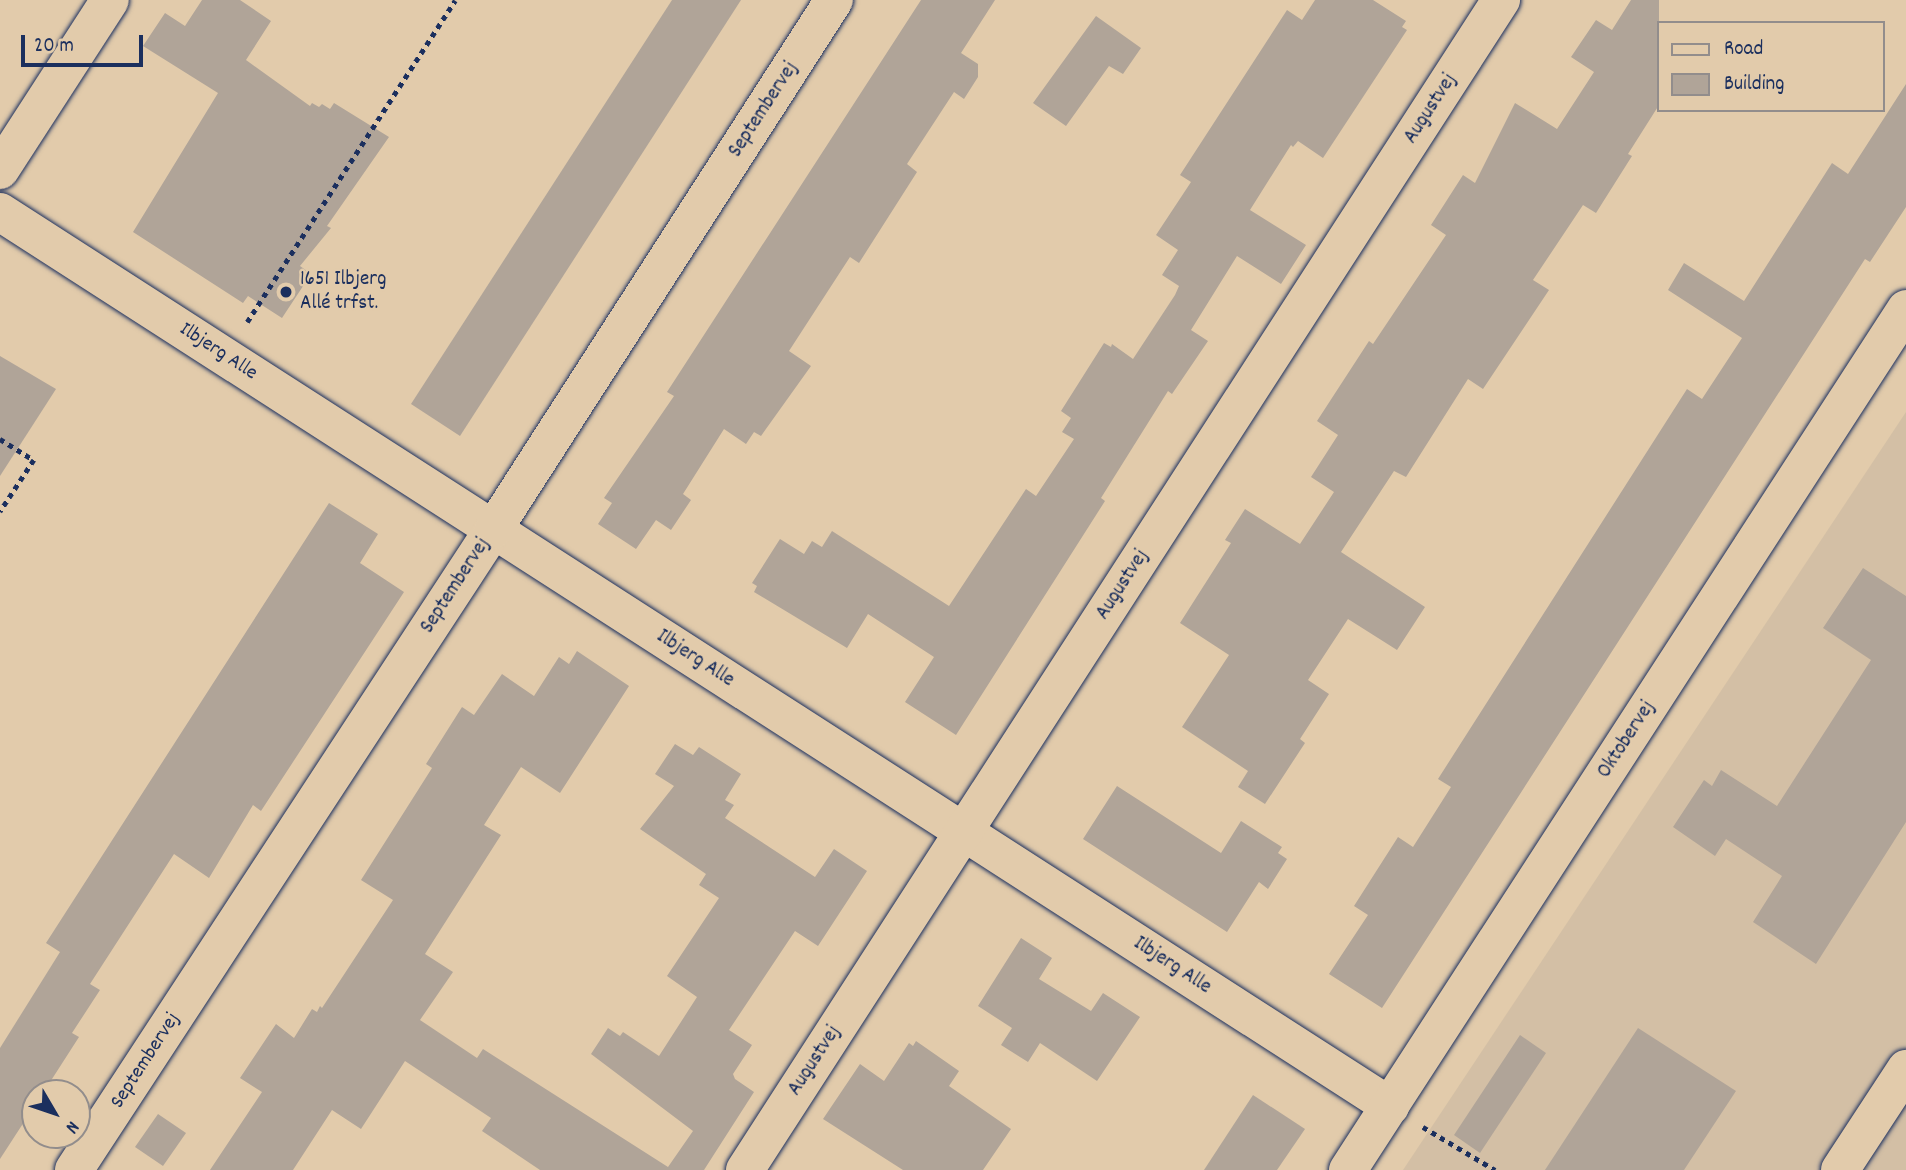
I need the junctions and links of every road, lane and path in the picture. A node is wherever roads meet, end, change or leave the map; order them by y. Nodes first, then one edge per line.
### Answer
1 (110, 0) edge
2 (455, 0) edge
3 (834, 0) edge
4 (1501, 0) edge
5 (0, 170) edge
6 (0, 212) edge
7 (1906, 309) edge
8 (225, 357) junction
9 (0, 439) edge
10 (0, 512) edge
11 (494, 530) junction
12 (963, 832) junction
13 (1906, 1069) edge
14 (1390, 1106) junction
15 (1440, 1138) dead end
16 (74, 1170) edge
17 (745, 1170) edge
18 (1348, 1170) edge
19 (1495, 1170) edge
20 (1840, 1170) edge

1 - 5 street
2 - 8 path
3 - 11 street, Septembervej
4 - 12 street, Augustvej
6 - 8 street, Ilbjerg Alle
7 - 14 street, Oktobervej
8 - 11 street, Ilbjerg Alle
9 - 10 path
11 - 12 street, Ilbjerg Alle
11 - 16 street, Septembervej
12 - 14 street, Ilbjerg Alle
12 - 17 street, Augustvej
13 - 20 street
14 - 18 street, Oktobervej
15 - 19 path

